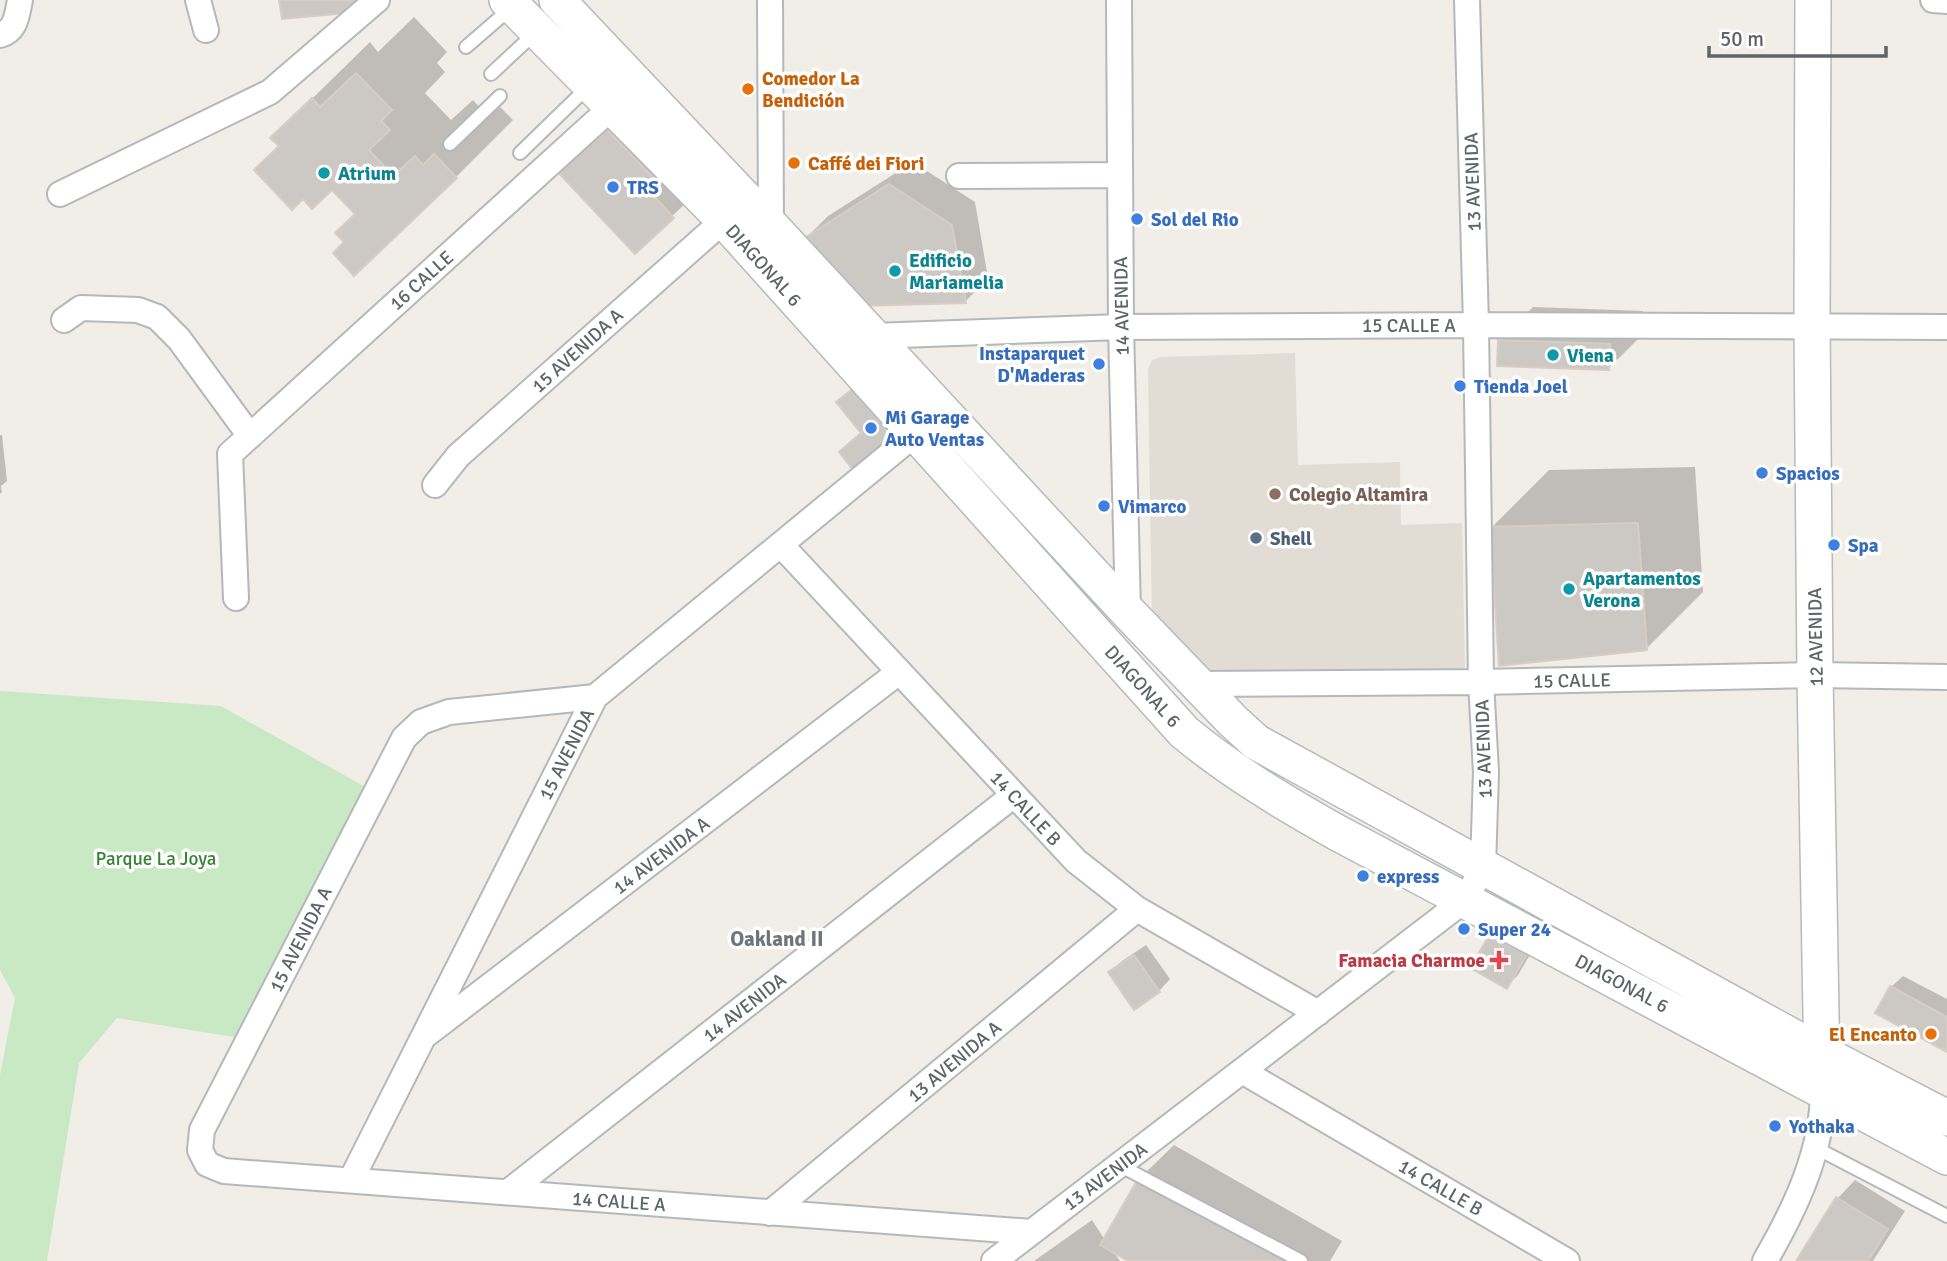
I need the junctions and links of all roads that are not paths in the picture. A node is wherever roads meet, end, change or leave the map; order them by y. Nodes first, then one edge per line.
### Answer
1 (198, 0) edge
2 (377, 0) edge
3 (558, 0) edge
4 (770, 0) edge
5 (1119, 0) edge
6 (1467, 0) edge
7 (1813, 0) edge
8 (1933, 0) edge
9 (1947, 1) edge
10 (510, 3) edge
11 (13, 5) edge
12 (205, 30) dead end
13 (537, 32) junction
14 (0, 35) edge
15 (466, 47) dead end
16 (492, 74) dead end
17 (500, 96) dead end
18 (601, 96) junction
19 (450, 144) dead end
20 (520, 153) dead end
21 (1120, 175) junction
22 (959, 176) dead end
23 (60, 194) dead end
24 (724, 220) junction
25 (771, 226) junction
26 (64, 320) dead end
27 (1476, 325) junction
28 (1812, 325) junction
29 (1121, 327) junction
30 (1947, 327) edge
31 (872, 336) junction
32 (915, 434) junction
33 (250, 436) junction
34 (435, 485) dead end
35 (781, 545) junction
36 (236, 598) dead end
37 (1129, 612) junction
38 (899, 672) junction
39 (1815, 675) junction
40 (1947, 677) edge
41 (1481, 682) junction
42 (1197, 684) junction
43 (595, 697) junction
44 (1014, 796) junction
45 (1483, 867) junction
46 (1466, 900) junction
47 (1137, 909) junction
48 (1318, 1013) junction
49 (422, 1038) junction
50 (1822, 1053) junction
51 (1242, 1071) junction
52 (1823, 1090) junction
53 (1947, 1118) edge
54 (1816, 1148) junction
55 (1947, 1157) edge
56 (207, 1164) joint
57 (1119, 1165) junction
58 (351, 1180) junction
59 (508, 1192) junction
60 (770, 1213) junction
61 (1947, 1216) edge
62 (1032, 1232) junction
63 (994, 1261) edge
64 (1301, 1261) edge
65 (1567, 1261) edge
66 (1765, 1261) edge

1 - 12 street
2 - 23 street
3 - 25 main road, DIAGONAL 6
4 - 25 street
5 - 21 street, 14 AVENIDA
6 - 27 street, 13 AVENIDA
7 - 28 main road, 12 AVENIDA
8 - 9 street
10 - 13 main road, DIAGONAL 6
10 - 15 lane
11 - 14 street
13 - 16 lane
13 - 18 main road, DIAGONAL 6
17 - 19 lane
18 - 20 lane
18 - 24 main road, DIAGONAL 6
18 - 33 street, 16 CALLE
21 - 22 street
21 - 29 street, 14 AVENIDA
24 - 32 main road, DIAGONAL 6
24 - 34 street, 15 AVENIDA A
25 - 31 main road, DIAGONAL 6
26 - 33 street
27 - 28 street, 15 CALLE A
27 - 29 street, 15 CALLE A
27 - 41 street, 13 AVENIDA
28 - 30 street, 15 CALLE A
28 - 39 main road, 12 AVENIDA
29 - 31 street, 15 CALLE A
29 - 37 street, 14 AVENIDA
31 - 37 main road, DIAGONAL 6
32 - 35 street, 15 AVENIDA
32 - 46 main road, DIAGONAL 6
33 - 36 street, 16 CALLE
35 - 38 street, 14 CALLE B
35 - 43 street, 15 AVENIDA
37 - 42 main road, DIAGONAL 6
38 - 44 street, 14 CALLE B
38 - 49 street, 14 AVENIDA A
39 - 40 street, 15 CALLE
39 - 41 street, 15 CALLE
39 - 50 main road, 12 AVENIDA
41 - 42 street, 15 CALLE
41 - 45 street, 13 AVENIDA
42 - 45 main road, DIAGONAL 6
43 - 49 street, 15 AVENIDA
43 - 56 street, 15 AVENIDA A
44 - 47 street, 14 CALLE B
44 - 59 street, 14 AVENIDA
45 - 46 street, 13 AVENIDA
45 - 50 main road, DIAGONAL 6
46 - 48 street, 13 AVENIDA
46 - 52 main road, DIAGONAL 6
47 - 48 street, 14 CALLE B
47 - 60 street, 13 AVENIDA A
48 - 51 street, 13 AVENIDA
49 - 58 street, 15 AVENIDA
50 - 52 main road, 12 AVENIDA
50 - 53 main road, DIAGONAL 6
51 - 57 street, 13 AVENIDA
51 - 65 street, 14 CALLE B
52 - 54 street, 12 AVENIDA
52 - 55 main road, DIAGONAL 6
54 - 61 lane
54 - 66 street, 12 AVENIDA
56 - 58 street, 14 CALLE A
57 - 62 street, 13 AVENIDA
57 - 64 lane
58 - 59 street, 14 CALLE A
59 - 60 street, 14 CALLE A
60 - 62 street, 14 CALLE A
62 - 63 street, 13 AVENIDA

